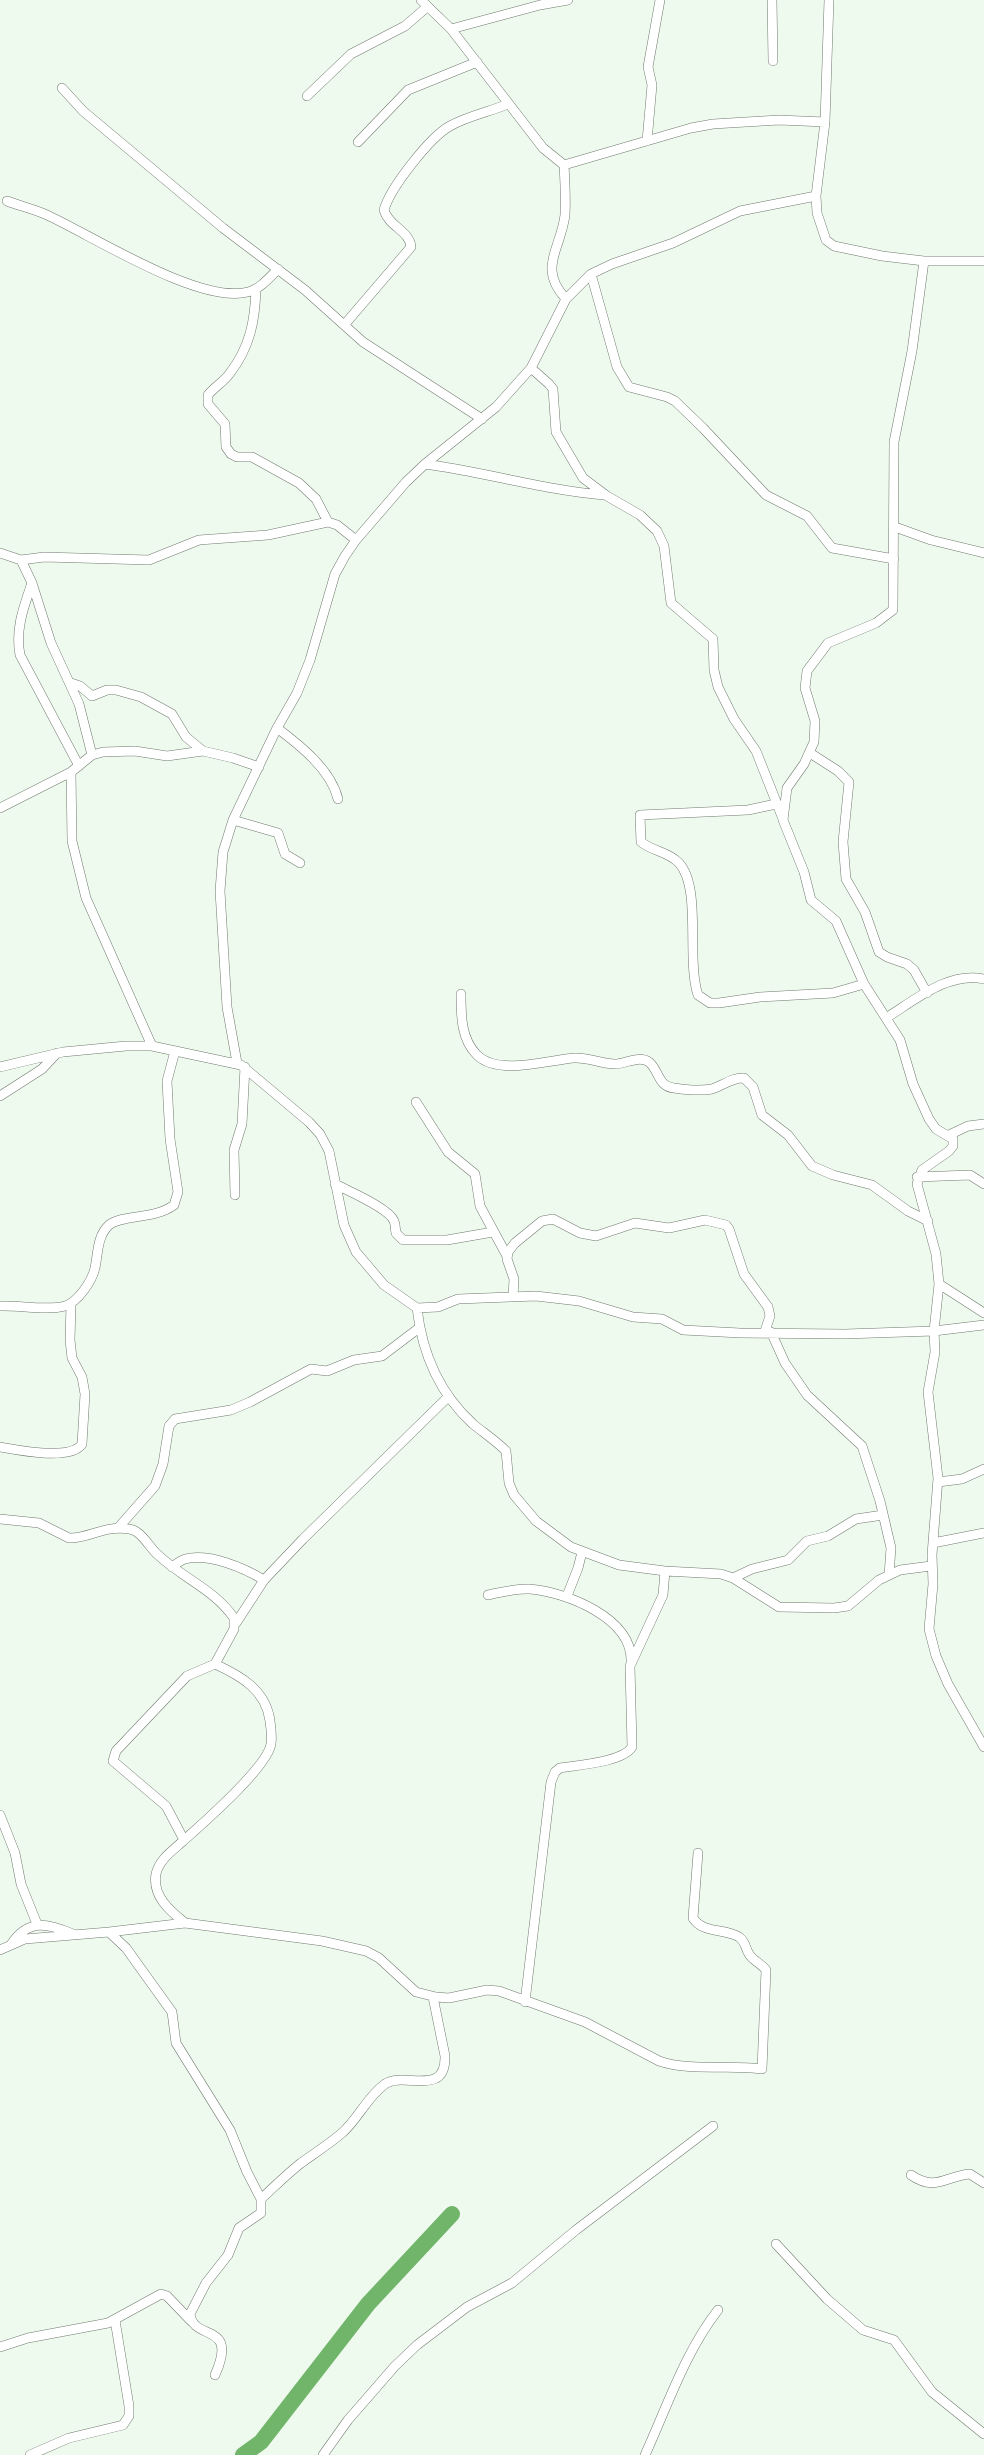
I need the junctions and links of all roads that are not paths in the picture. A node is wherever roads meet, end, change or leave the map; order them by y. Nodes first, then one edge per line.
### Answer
1 (568, 0) edge
2 (660, 0) edge
3 (772, 0) edge
4 (829, 0) edge
5 (424, 3) edge
6 (451, 29) junction
7 (773, 61) dead end
8 (476, 62) junction
9 (62, 88) dead end
10 (307, 96) dead end
11 (508, 104) junction
12 (825, 122) junction
13 (647, 141) junction
14 (358, 142) dead end
15 (564, 165) junction
16 (816, 196) junction
17 (7, 201) dead end
18 (924, 261) junction
19 (984, 261) edge
20 (278, 269) junction
21 (591, 274) junction
22 (256, 289) junction
23 (566, 299) junction
24 (345, 324) junction
25 (531, 368) junction
26 (482, 419) junction
27 (425, 464) junction
28 (607, 496) junction
29 (328, 522) junction
30 (895, 527) junction
31 (356, 540) junction
32 (984, 553) edge
33 (0, 554) edge
34 (894, 559) junction
35 (21, 560) junction
36 (32, 582) junction
37 (71, 683) junction
38 (277, 728) junction
39 (204, 751) junction
40 (810, 753) junction
41 (92, 755) junction
42 (79, 766) junction
43 (259, 767) junction
44 (71, 772) junction
45 (338, 799) dead end
46 (776, 804) junction
47 (0, 808) edge
48 (232, 820) junction
49 (783, 820) junction
50 (300, 863) dead end
51 (984, 979) edge
52 (864, 984) junction
53 (927, 993) junction
54 (461, 994) dead end
55 (886, 1018) junction
56 (152, 1046) junction
57 (175, 1051) junction
58 (57, 1053) junction
59 (241, 1065) junction
60 (0, 1068) edge
61 (0, 1096) edge
62 (416, 1102) dead end
63 (984, 1124) edge
64 (949, 1135) junction
65 (917, 1178) junction
66 (336, 1184) junction
67 (984, 1184) edge
68 (235, 1195) dead end
69 (928, 1221) junction
70 (493, 1232) junction
71 (507, 1256) junction
72 (939, 1284) junction
73 (513, 1296) junction
74 (71, 1304) junction
75 (0, 1306) edge
76 (417, 1308) junction
77 (984, 1313) edge
78 (984, 1325) edge
79 (419, 1328) junction
80 (934, 1331) junction
81 (768, 1332) junction
82 (448, 1397) junction
83 (0, 1447) edge
84 (984, 1469) edge
85 (938, 1482) junction
86 (883, 1515) junction
87 (0, 1519) edge
88 (118, 1528) junction
89 (984, 1533) edge
90 (933, 1543) junction
91 (582, 1552) junction
92 (172, 1566) junction
93 (932, 1566) junction
94 (665, 1571) junction
95 (889, 1575) junction
96 (733, 1578) junction
97 (264, 1580) junction
98 (488, 1595) dead end
99 (566, 1596) junction
100 (236, 1623) junction
101 (631, 1662) junction
102 (215, 1664) junction
103 (984, 1747) edge
104 (0, 1815) edge
105 (184, 1840) junction
106 (698, 1853) dead end
107 (186, 1923) junction
108 (38, 1924) junction
109 (109, 1932) junction
110 (76, 1935) junction
111 (12, 1943) junction
112 (0, 1950) edge
113 (433, 1997) junction
114 (525, 2002) junction
115 (713, 2126) dead end
116 (911, 2175) dead end
117 (984, 2182) edge
118 (261, 2199) junction
119 (776, 2244) dead end
120 (718, 2310) dead end
121 (115, 2320) junction
122 (191, 2321) junction
123 (0, 2347) edge
124 (215, 2376) dead end
125 (984, 2434) edge
126 (30, 2455) edge
127 (323, 2455) edge
128 (645, 2455) edge

1 - 6 street
2 - 13 street
3 - 7 street
4 - 12 street
5 - 6 street
5 - 10 street
6 - 8 street
8 - 11 street
8 - 14 street
9 - 20 street
11 - 15 street
11 - 24 street
12 - 13 street
12 - 16 street
13 - 15 street
15 - 23 street
16 - 18 street
16 - 21 street
17 - 22 street
18 - 19 street
18 - 30 street
20 - 22 street
20 - 24 street
21 - 23 street
21 - 34 street
22 - 29 street
23 - 25 street
24 - 26 street
25 - 26 street
25 - 28 street
26 - 27 street
27 - 28 street
27 - 31 street
28 - 46 street
29 - 31 street
29 - 35 street
30 - 32 street
30 - 34 street
31 - 38 street
33 - 35 street
34 - 40 street
35 - 36 street
36 - 37 street
36 - 42 street
37 - 39 street
37 - 41 street
38 - 43 street
38 - 45 street
39 - 41 street
39 - 43 street
40 - 49 street
40 - 53 street
41 - 42 street
42 - 44 street
43 - 48 street
44 - 47 street
44 - 56 street
46 - 49 street
46 - 52 street
48 - 50 street
48 - 59 street
49 - 52 street
51 - 53 street
52 - 55 street
53 - 55 street
54 - 69 street
55 - 64 street
56 - 57 street
56 - 58 street
57 - 59 street
57 - 74 street
58 - 60 street
58 - 61 street
59 - 66 street
59 - 68 street
62 - 70 street
63 - 64 street
64 - 65 street
65 - 67 street
65 - 69 street
66 - 70 street
66 - 76 street
69 - 72 street
70 - 71 street
71 - 73 street
71 - 81 street
72 - 77 street
72 - 80 street
73 - 76 street
73 - 81 street
74 - 75 street
74 - 83 street
76 - 79 street
78 - 80 street
79 - 82 street
79 - 88 street
80 - 81 street
80 - 85 street
81 - 86 street
82 - 91 street
82 - 97 street
84 - 85 street
85 - 90 street
86 - 95 street
86 - 96 street
87 - 88 street
88 - 92 street
89 - 90 street
90 - 93 street
91 - 94 street
91 - 99 street
92 - 97 street
92 - 100 street
93 - 95 street
93 - 103 street
94 - 96 street
94 - 101 street
95 - 96 street
97 - 100 street
98 - 99 street
99 - 101 street
100 - 102 street
101 - 114 street
102 - 105 street
102 - 105 street
104 - 108 street
105 - 107 street
106 - 114 street
107 - 109 street
107 - 113 street
108 - 110 street
108 - 111 street
109 - 110 street
109 - 118 street
110 - 111 street
111 - 112 street
113 - 114 street
113 - 118 street
115 - 127 street
116 - 117 street
118 - 122 street
119 - 125 street
120 - 128 street
121 - 122 street
121 - 123 street
121 - 126 street
122 - 124 street

